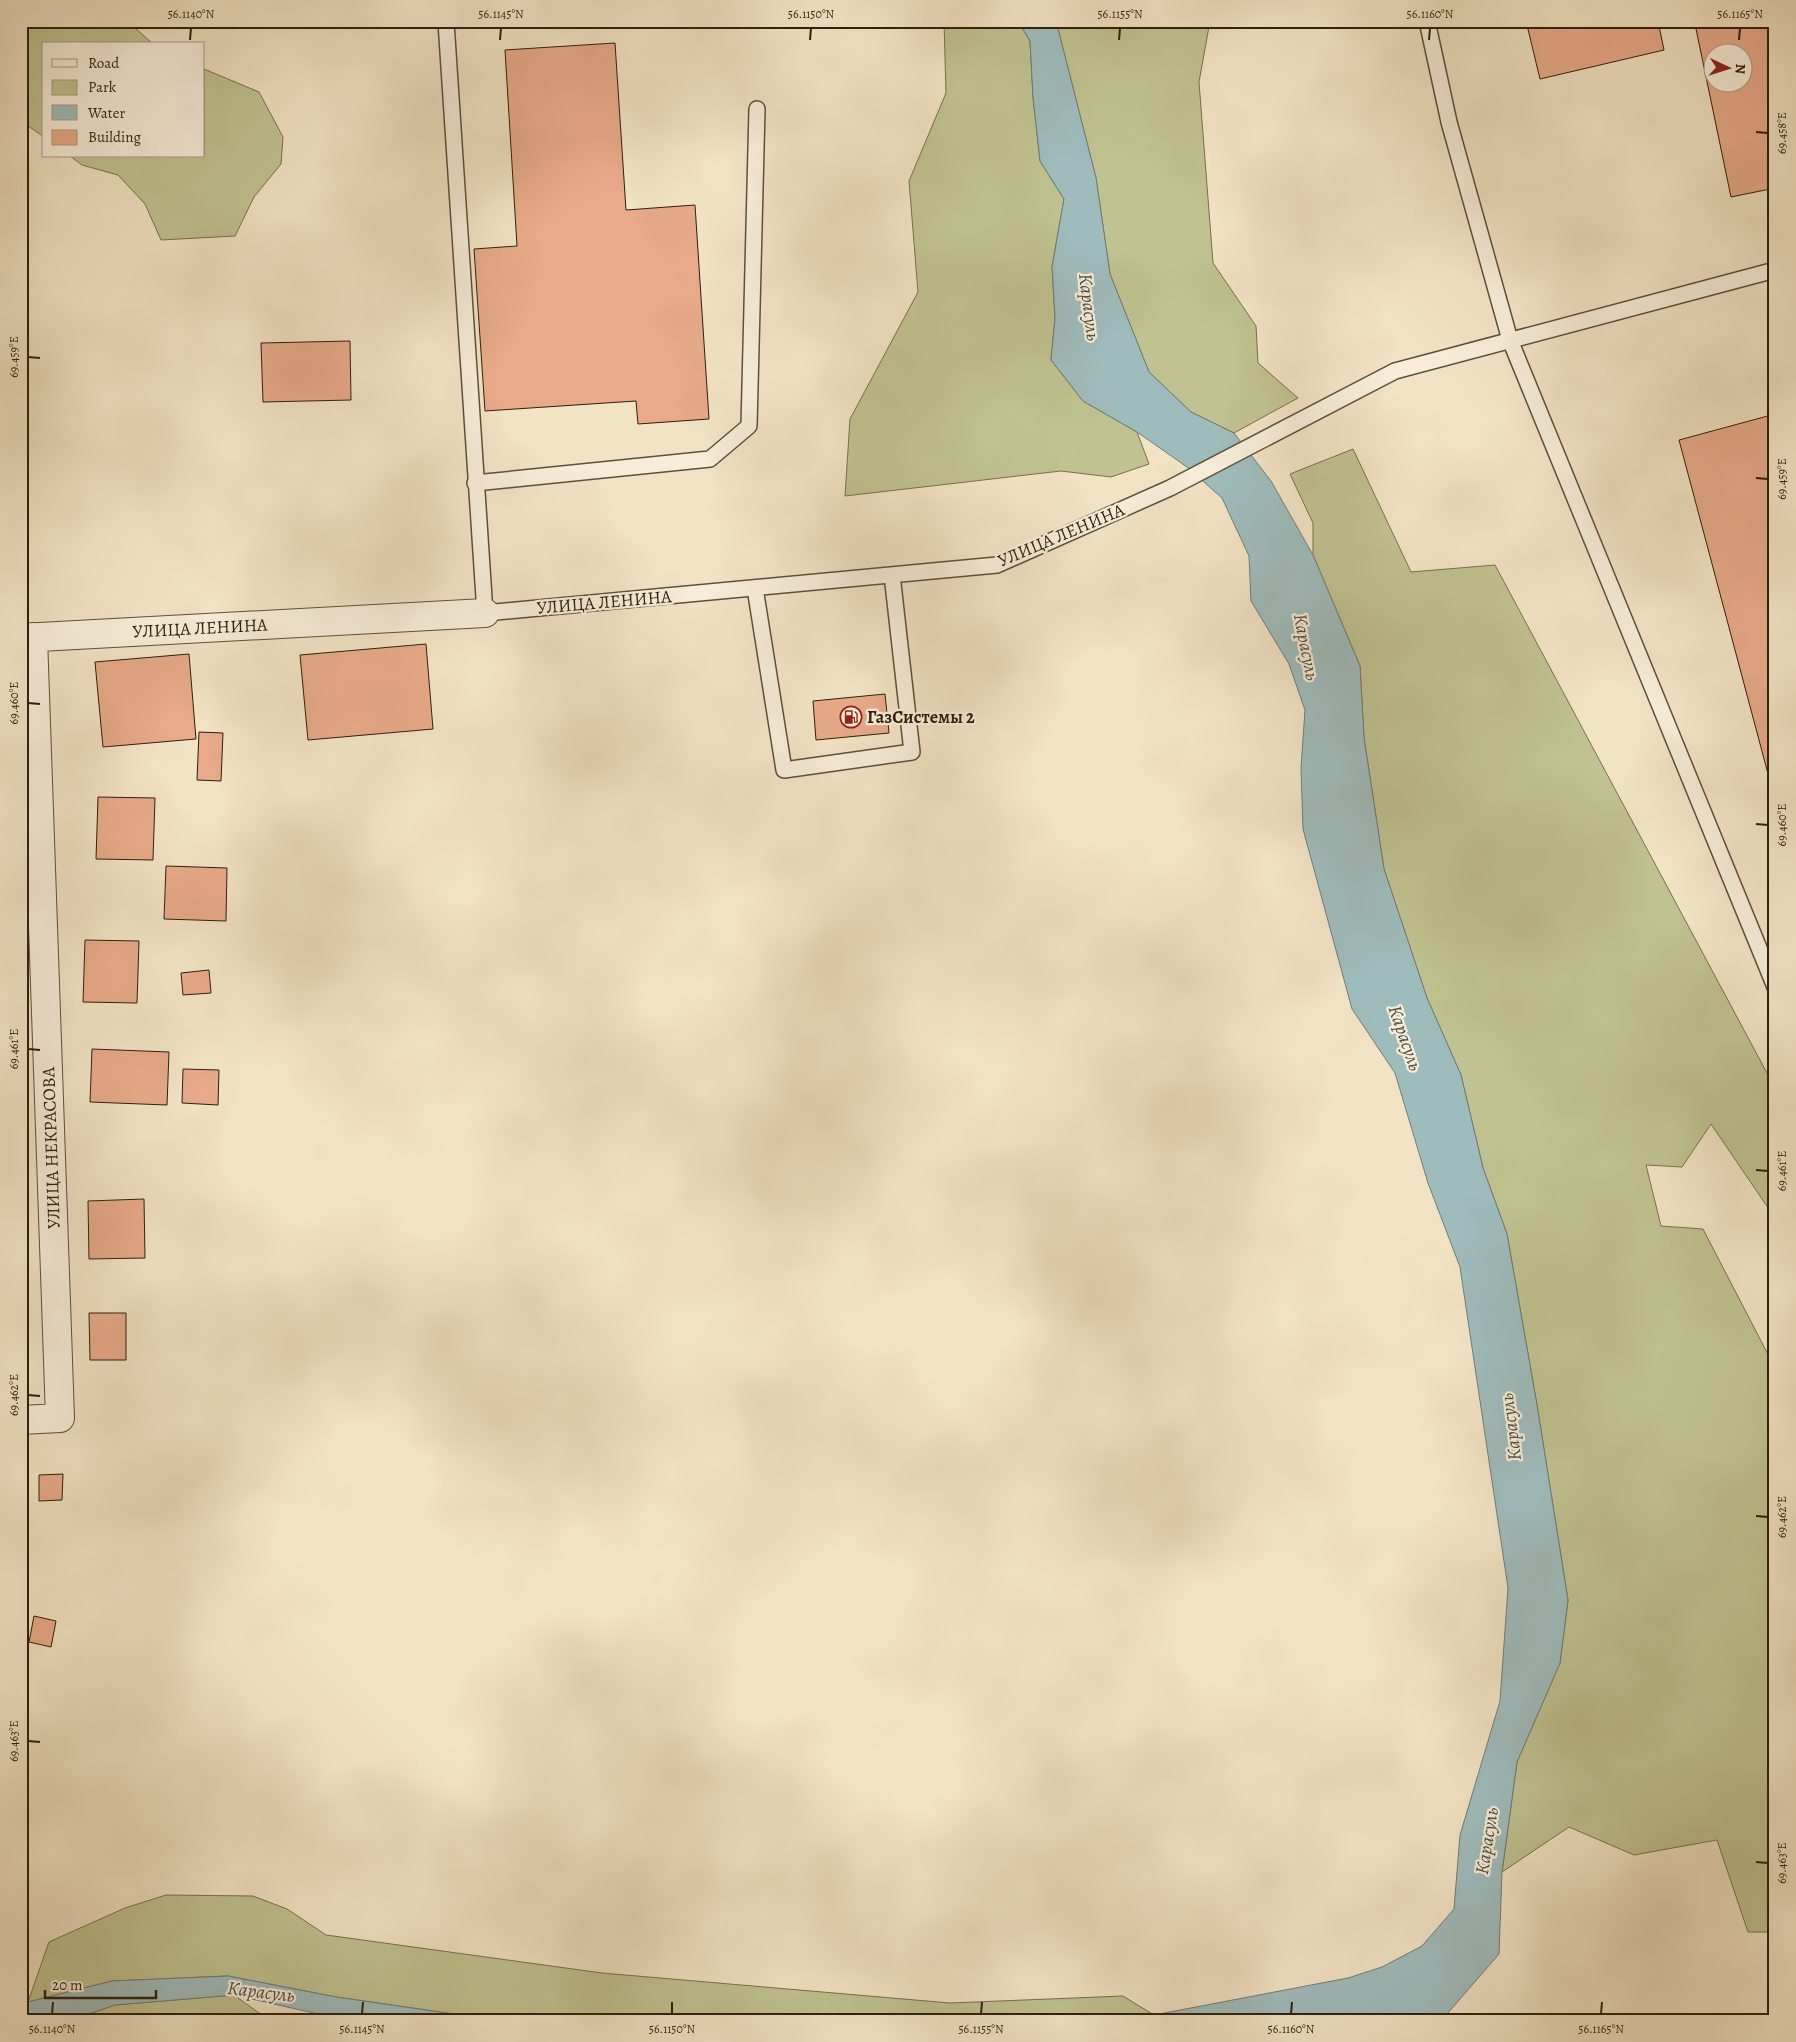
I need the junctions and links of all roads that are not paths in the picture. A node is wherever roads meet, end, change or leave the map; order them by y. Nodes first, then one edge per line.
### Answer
1 (1427, 21) edge
2 (446, 22) edge
3 (756, 109) dead end
4 (1775, 270) edge
5 (1510, 340) junction
6 (475, 483) junction
7 (892, 574) junction
8 (755, 588) junction
9 (485, 613) junction
10 (27, 638) edge
11 (1775, 987) edge
12 (21, 1420) edge

1 - 5 lane
2 - 6 lane
3 - 6 lane
4 - 5 lane, УЛИЦА ЛЕНИНА
5 - 7 lane, УЛИЦА ЛЕНИНА
5 - 11 lane
6 - 9 lane
7 - 8 lane, УЛИЦА ЛЕНИНА
7 - 8 lane
8 - 9 lane, УЛИЦА ЛЕНИНА
9 - 10 street, УЛИЦА ЛЕНИНА
10 - 12 street, УЛИЦА НЕКРАСОВА

